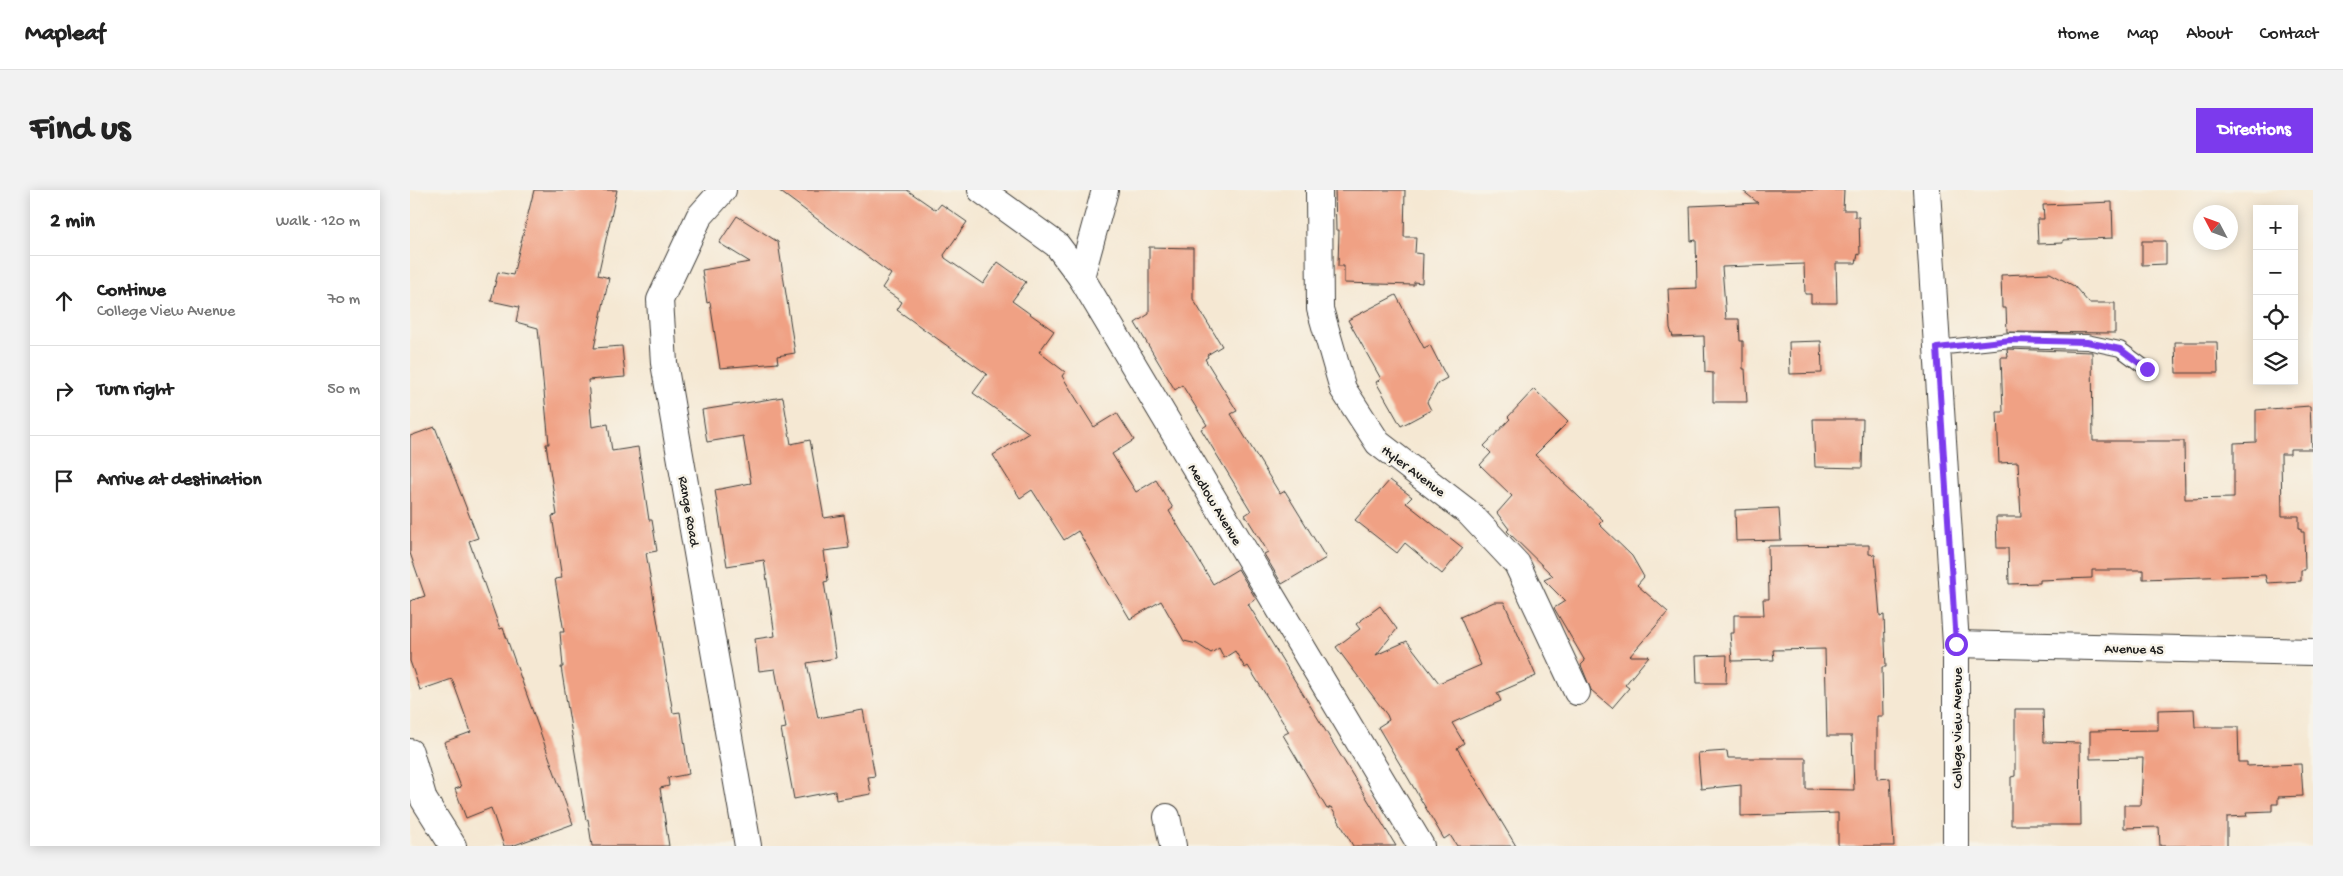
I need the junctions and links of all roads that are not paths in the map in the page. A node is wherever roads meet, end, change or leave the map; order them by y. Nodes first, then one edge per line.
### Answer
1 (723, 190) edge
2 (981, 190) edge
3 (1105, 190) edge
4 (1319, 190) edge
5 (1927, 190) edge
6 (1080, 277) junction
7 (1937, 348) junction
8 (2147, 369) dead end
9 (1956, 644) junction
10 (2313, 652) edge
11 (1577, 692) dead end
12 (410, 752) edge
13 (1167, 816) dead end
14 (453, 846) edge
15 (748, 846) edge
16 (1173, 846) edge
17 (1421, 846) edge
18 (1956, 846) edge

1 - 15 street, Range Road
2 - 6 street, Medlow Avenue
3 - 6 street
4 - 11 street, Hyler Avenue
5 - 7 street, College View Avenue
6 - 17 street, Medlow Avenue
7 - 8 lane
7 - 9 street, College View Avenue
9 - 10 street, Avenue 45
9 - 18 street, College View Avenue
12 - 14 street
13 - 16 street

